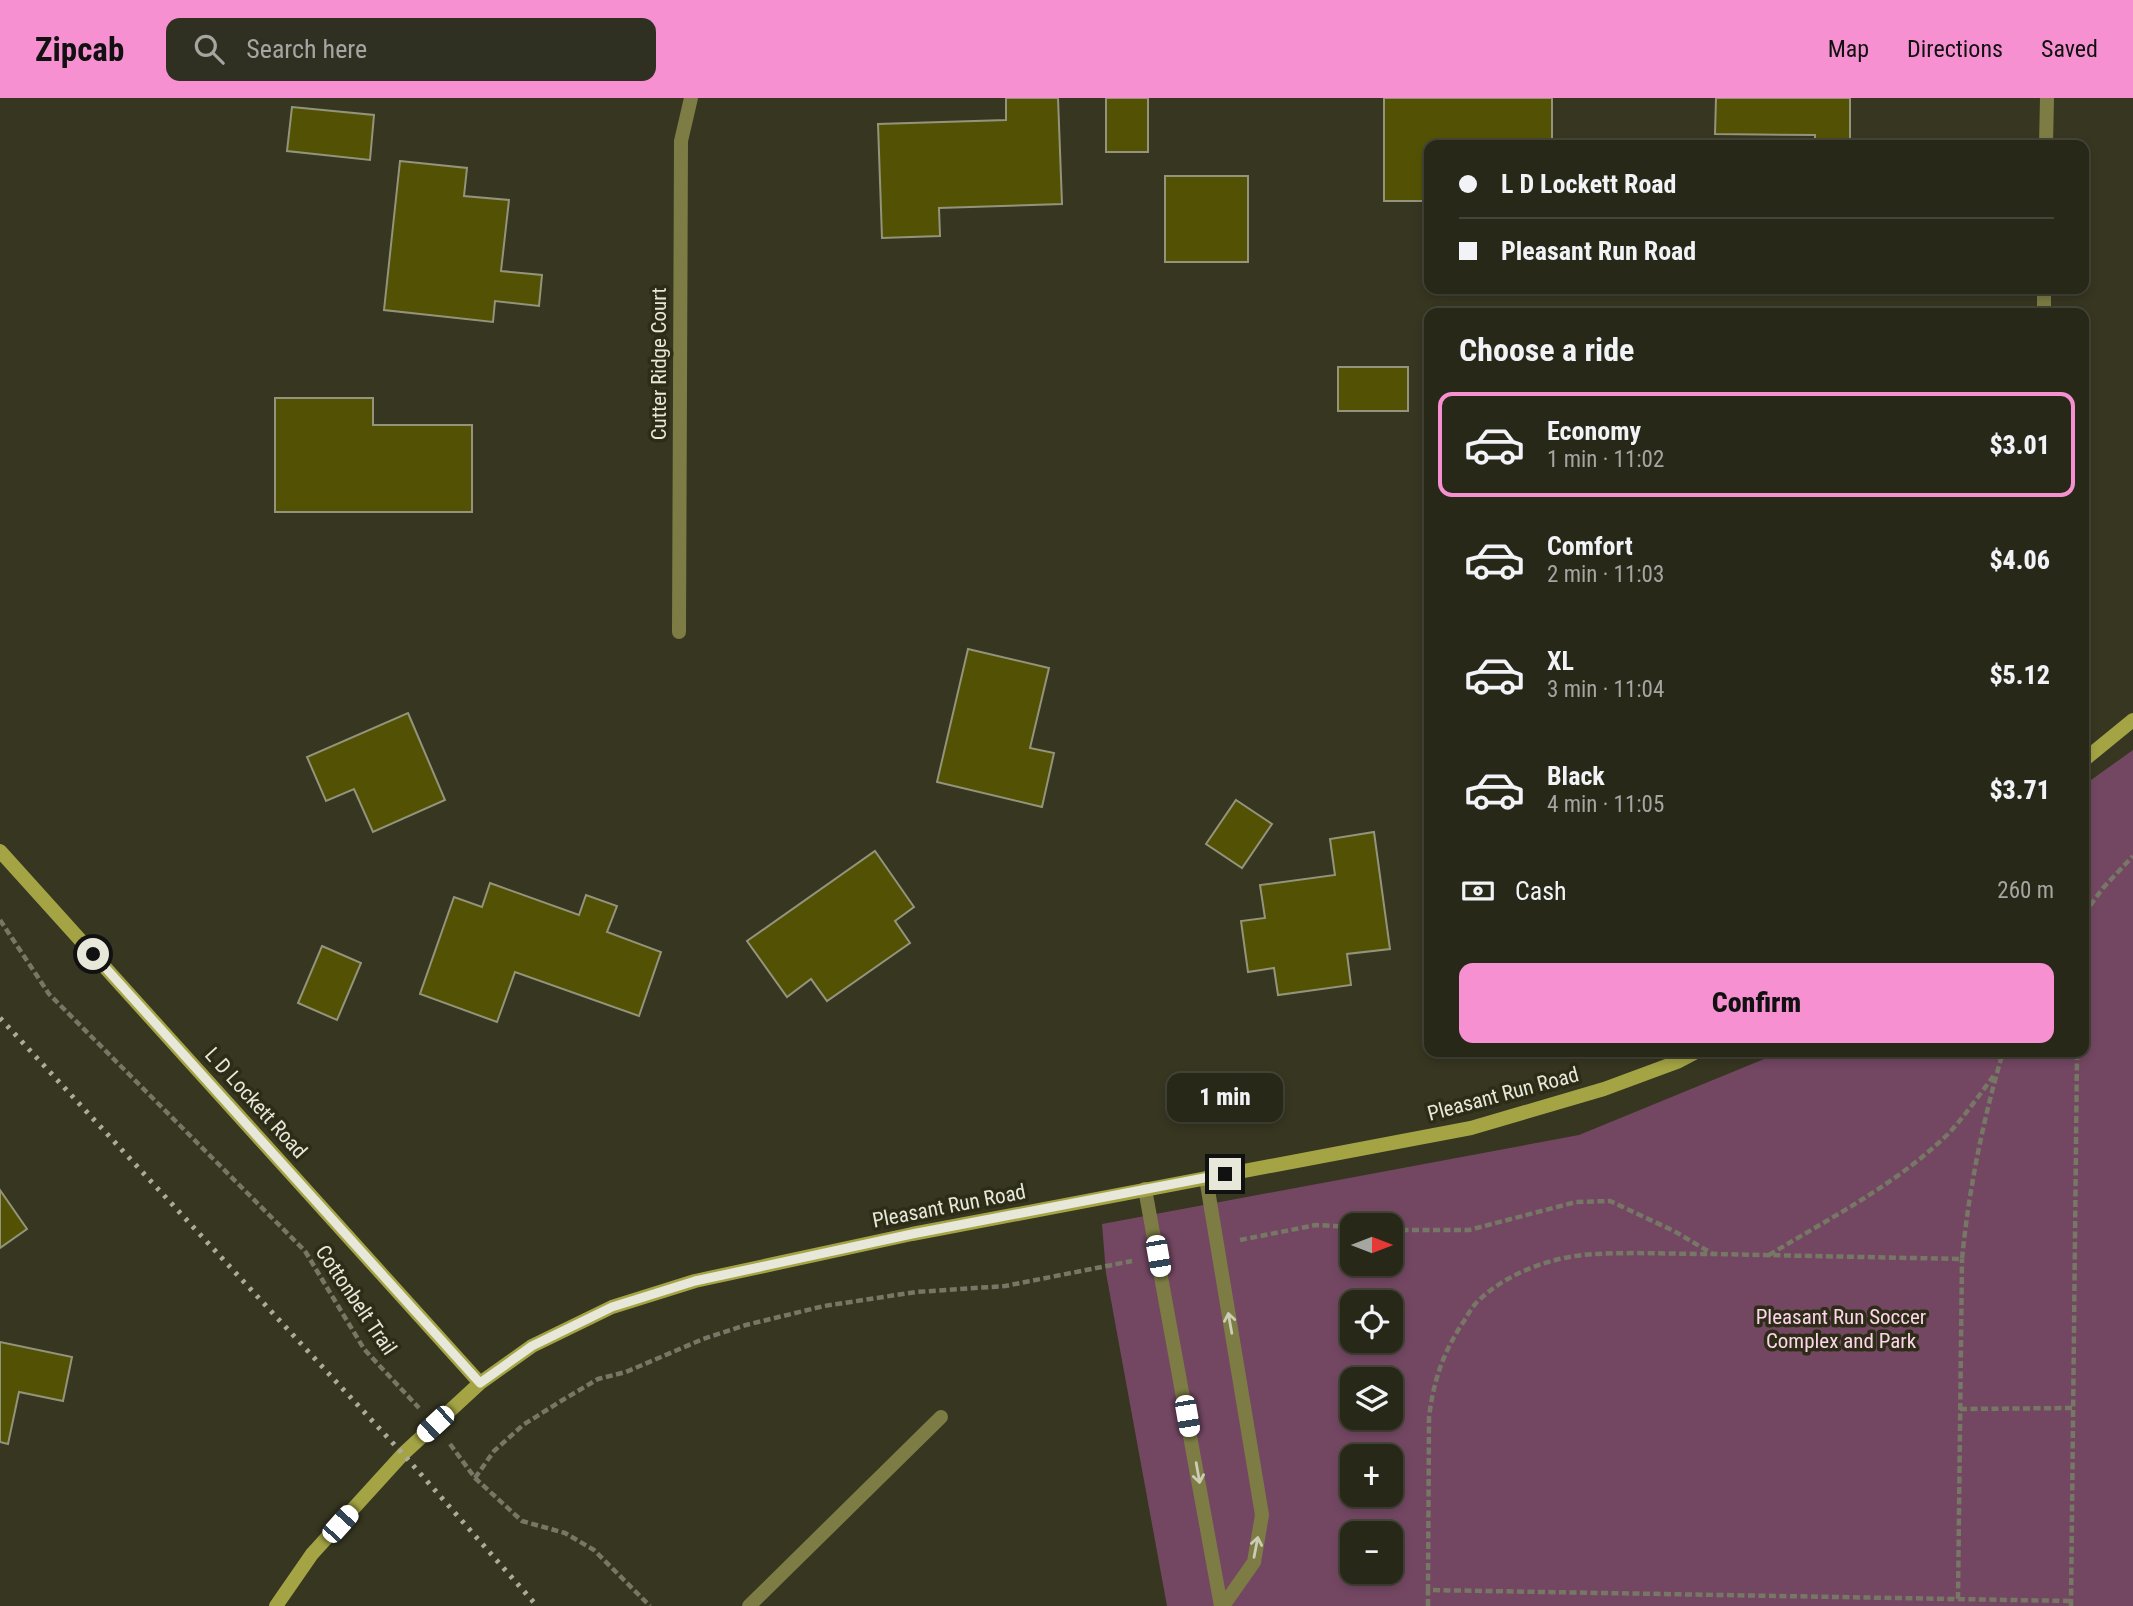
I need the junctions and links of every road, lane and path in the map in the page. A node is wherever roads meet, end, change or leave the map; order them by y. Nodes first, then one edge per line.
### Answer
1 (691, 98) edge
2 (2047, 98) edge
3 (2046, 140) edge
4 (679, 632) dead end
5 (2133, 720) edge
6 (2089, 757) edge
7 (0, 851) edge
8 (2133, 856) edge
9 (2089, 907) edge
10 (0, 920) edge
11 (1686, 1057) edge
12 (2002, 1057) edge
13 (2077, 1057) edge
14 (1998, 1070) junction
15 (1206, 1178) junction
16 (1145, 1189) junction
17 (1340, 1226) edge
18 (1404, 1230) edge
19 (1217, 1244) junction
20 (1713, 1254) junction
21 (1768, 1255) junction
22 (1158, 1256) junction
23 (1962, 1259) junction
24 (480, 1383) junction
25 (2073, 1408) junction
26 (1960, 1409) junction
27 (941, 1417) dead end
28 (435, 1424) junction
29 (475, 1478) junction
30 (1428, 1590) junction
31 (1958, 1599) junction
32 (2024, 1603) edge
33 (2071, 1603) edge
34 (276, 1606) edge
35 (650, 1606) edge
36 (749, 1606) edge
37 (1222, 1606) edge
38 (1426, 1606) edge

1 - 4 street, Cutter Ridge Court
2 - 3 street
5 - 6 main road
7 - 24 main road, L D Lockett Road
8 - 9 path
10 - 28 path, Cottonbelt Trail
11 - 15 main road, Pleasant Run Road
12 - 14 path
13 - 25 path
14 - 21 path
14 - 23 path
15 - 16 main road, Pleasant Run Road
15 - 19 street
16 - 22 street
16 - 24 main road, Pleasant Run Road
17 - 19 path
18 - 20 path
37 -> 19 street
20 - 21 path
20 - 30 path
21 - 23 path
22 - 29 path
22 -> 37 street
23 - 26 path
24 - 28 main road, Pleasant Run Road
25 - 26 path
25 - 33 path
26 - 31 path
27 - 36 street
28 - 29 path, Cottonbelt Trail
28 - 34 main road, Pleasant Run Road
29 - 35 path, Cottonbelt Trail
30 - 31 path
30 - 38 path
31 - 32 path
32 - 33 path

